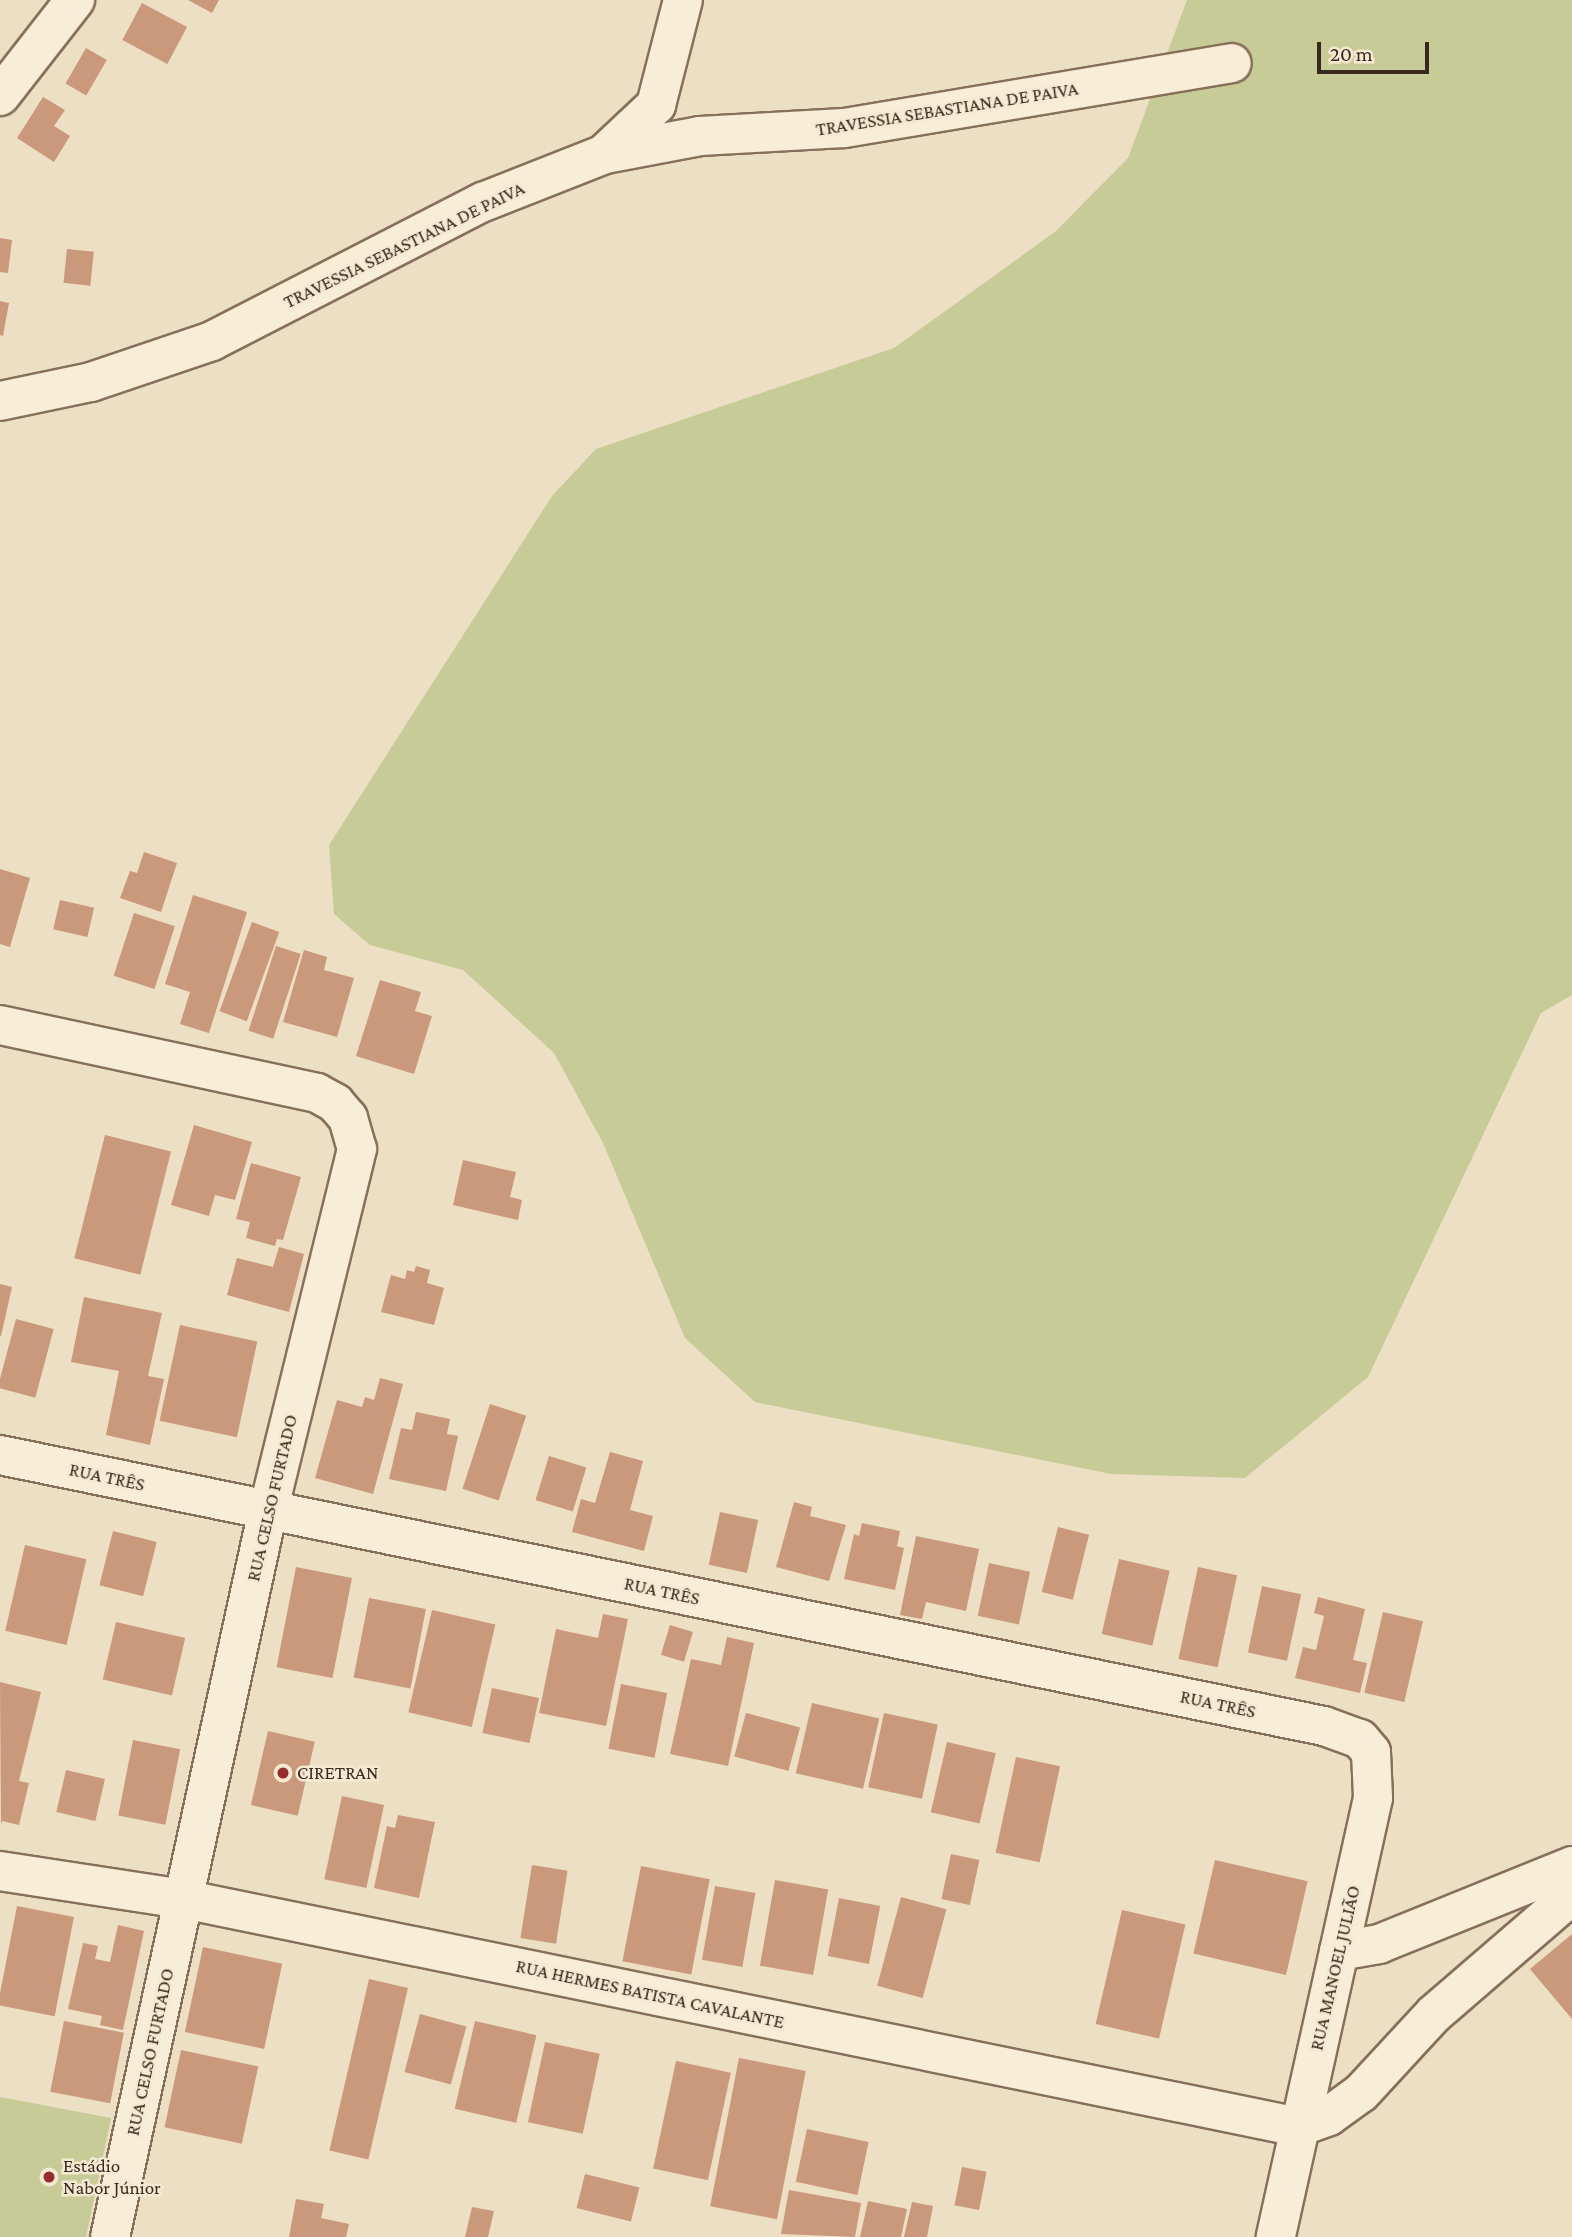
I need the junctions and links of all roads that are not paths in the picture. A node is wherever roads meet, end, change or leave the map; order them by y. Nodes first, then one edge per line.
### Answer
1 (75, 0) edge
2 (683, 0) edge
3 (1232, 63) dead end
4 (0, 96) edge
5 (605, 154) junction
6 (0, 401) edge
7 (0, 1025) edge
8 (0, 1455) edge
9 (268, 1510) junction
10 (1324, 1726) joint
11 (1572, 1866) edge
12 (0, 1871) edge
13 (1572, 1895) edge
14 (183, 1899) junction
15 (1339, 1951) junction
16 (1299, 2127) junction
17 (110, 2237) edge
18 (1276, 2237) edge

1 - 4 street
2 - 5 street
3 - 5 street, TRAVESSIA SEBASTIANA DE PAIVA
5 - 6 street, TRAVESSIA SEBASTIANA DE PAIVA
7 - 9 street, RUA CELSO FURTADO
8 - 9 street, RUA TRÊS
9 - 10 street, RUA TRÊS
9 - 14 street, RUA CELSO FURTADO
10 - 15 street, RUA MANOEL JULIÃO
11 - 15 street
12 - 14 street, RUA HERMES BATISTA CAVALANTE
13 - 16 street
14 - 16 street, RUA HERMES BATISTA CAVALANTE
14 - 17 street, RUA CELSO FURTADO
15 - 16 street, RUA MANOEL JULIÃO
16 - 18 street, RUA MANOEL JULIÃO

